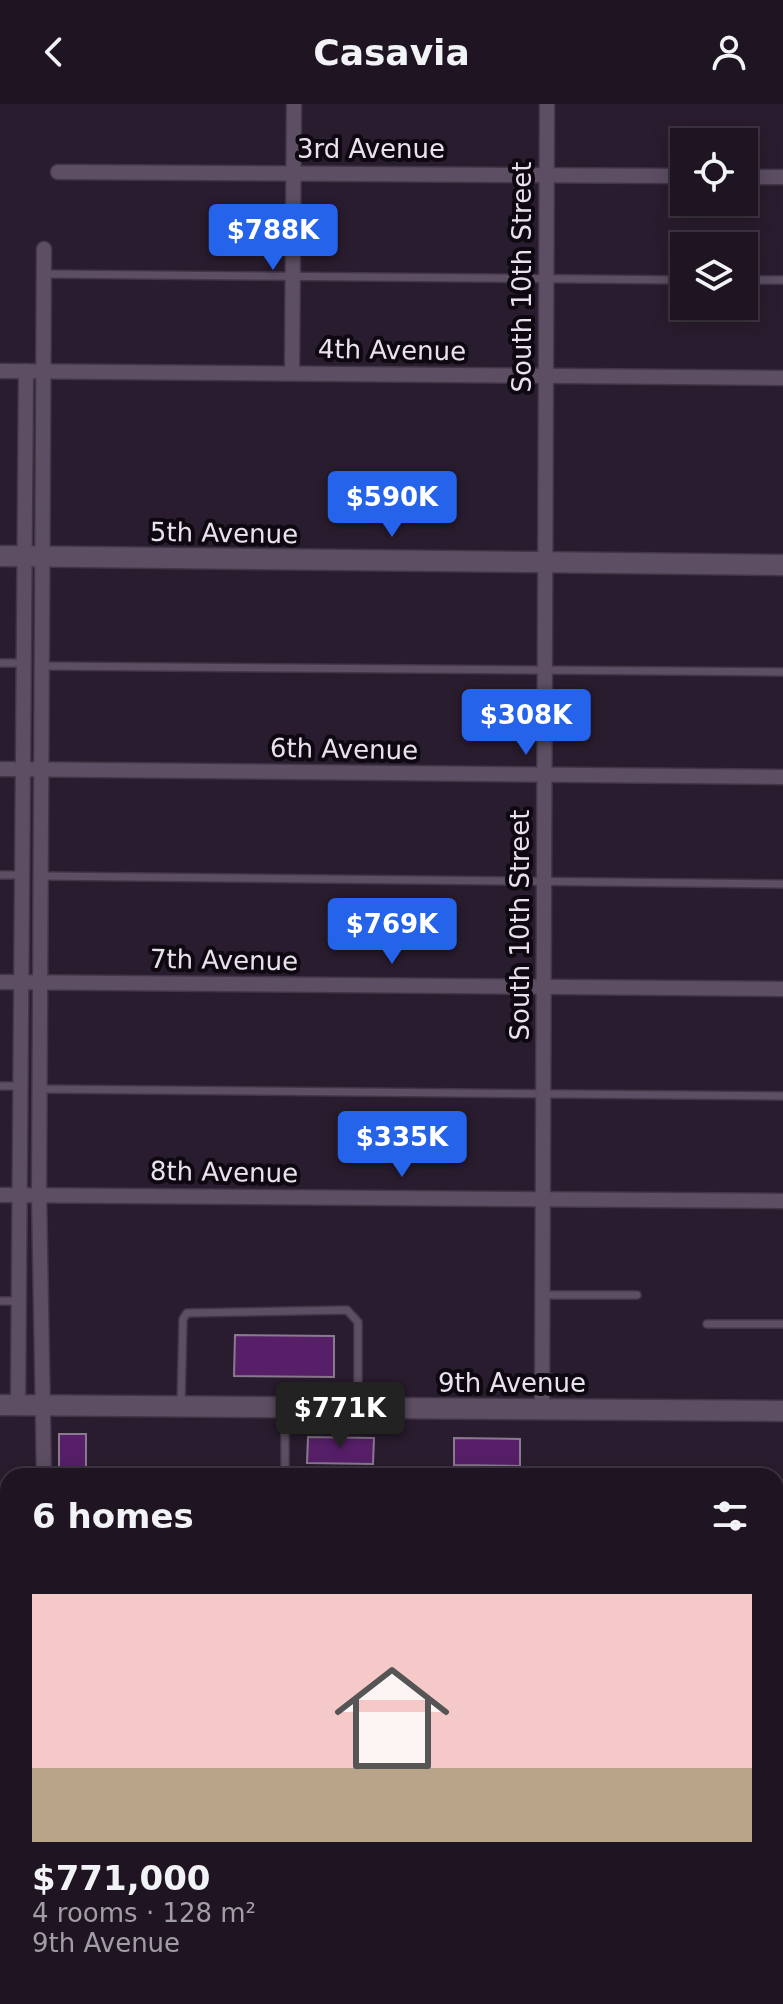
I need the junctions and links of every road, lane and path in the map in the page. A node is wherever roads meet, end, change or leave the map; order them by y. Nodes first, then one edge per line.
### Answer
1 (294, 104) edge
2 (547, 104) edge
3 (58, 172) dead end
4 (293, 173) junction
5 (547, 175) junction
6 (670, 176) edge
7 (758, 177) edge
8 (783, 177) edge
9 (44, 249) dead end
10 (44, 274) junction
11 (292, 274) junction
12 (546, 279) junction
13 (670, 280) edge
14 (758, 280) edge
15 (783, 280) edge
16 (0, 371) edge
17 (26, 371) junction
18 (43, 371) junction
19 (292, 373) junction
20 (546, 375) junction
21 (783, 378) edge
22 (0, 556) edge
23 (34, 556) junction
24 (545, 563) junction
25 (783, 565) edge
26 (0, 663) edge
27 (25, 663) junction
28 (42, 666) junction
29 (545, 670) junction
30 (783, 672) edge
31 (0, 769) edge
32 (23, 770) junction
33 (41, 770) junction
34 (544, 775) junction
35 (783, 777) edge
36 (0, 875) edge
37 (22, 875) junction
38 (40, 876) junction
39 (544, 883) junction
40 (783, 884) edge
41 (0, 982) edge
42 (21, 982) junction
43 (40, 982) junction
44 (544, 987) junction
45 (783, 989) edge
46 (0, 1086) edge
47 (21, 1086) junction
48 (39, 1089) junction
49 (543, 1093) junction
50 (783, 1096) edge
51 (39, 1194) junction
52 (0, 1195) edge
53 (22, 1195) junction
54 (543, 1199) junction
55 (783, 1201) edge
56 (542, 1295) junction
57 (637, 1295) dead end
58 (0, 1301) edge
59 (20, 1301) junction
60 (707, 1324) dead end
61 (783, 1324) edge
62 (9, 1405) edge
63 (44, 1405) junction
64 (181, 1406) junction
65 (285, 1407) junction
66 (358, 1408) junction
67 (542, 1409) junction
68 (783, 1411) edge
69 (285, 1467) dead end
70 (44, 1468) edge

1 - 4 street
2 - 5 street, South 10th Street
3 - 4 street, 3rd Avenue
4 - 5 street, 3rd Avenue
4 - 11 street
5 - 6 street, 3rd Avenue
5 - 12 street, South 10th Street
7 - 8 street
9 - 10 street
10 - 11 lane
10 - 18 street
11 - 12 lane
11 - 19 street
12 - 13 lane
12 - 20 street, South 10th Street
14 - 15 lane
16 - 17 street, 4th Avenue
17 - 18 street, 4th Avenue
17 - 23 street
18 - 19 street, 4th Avenue
18 - 23 street
19 - 20 street, 4th Avenue
20 - 21 street, 4th Avenue
20 - 24 street, South 10th Street
22 - 23 main road, 5th Avenue
23 - 24 main road, 5th Avenue
23 - 27 street
23 - 28 street
24 - 25 main road, 5th Avenue
24 - 29 street, South 10th Street
26 - 27 lane
27 - 32 street
28 - 29 lane
28 - 33 street
29 - 30 lane
29 - 34 street, South 10th Street
31 - 32 street, 6th Avenue
32 - 33 street, 6th Avenue
32 - 37 street
33 - 34 street, 6th Avenue
33 - 38 street
34 - 35 street, 6th Avenue
34 - 39 street, South 10th Street
36 - 37 lane
37 - 42 street
38 - 39 lane
38 - 43 street
39 - 40 lane
39 - 44 street, South 10th Street
41 - 42 street, 7th Avenue
42 - 43 street, 7th Avenue
42 - 47 street
43 - 44 street, 7th Avenue
43 - 48 street
44 - 45 street, 7th Avenue
44 - 49 street, South 10th Street
46 - 47 lane
47 - 53 street
48 - 49 lane
48 - 51 street
49 - 50 lane
49 - 54 street, South 10th Street
51 - 53 street, 8th Avenue
51 - 54 street, 8th Avenue
51 - 63 street
52 - 53 street, 8th Avenue
53 - 59 street
54 - 55 street, 8th Avenue
54 - 56 street, South 10th Street
56 - 57 lane
56 - 67 street, South 10th Street
58 - 59 lane
59 - 62 street
60 - 61 lane
62 - 63 main road, 9th Avenue
63 - 64 main road, 9th Avenue
63 - 70 street
64 - 65 main road, 9th Avenue
64 - 66 lane
65 - 66 main road, 9th Avenue
65 - 69 lane
66 - 67 main road, 9th Avenue
67 - 68 main road, 9th Avenue

